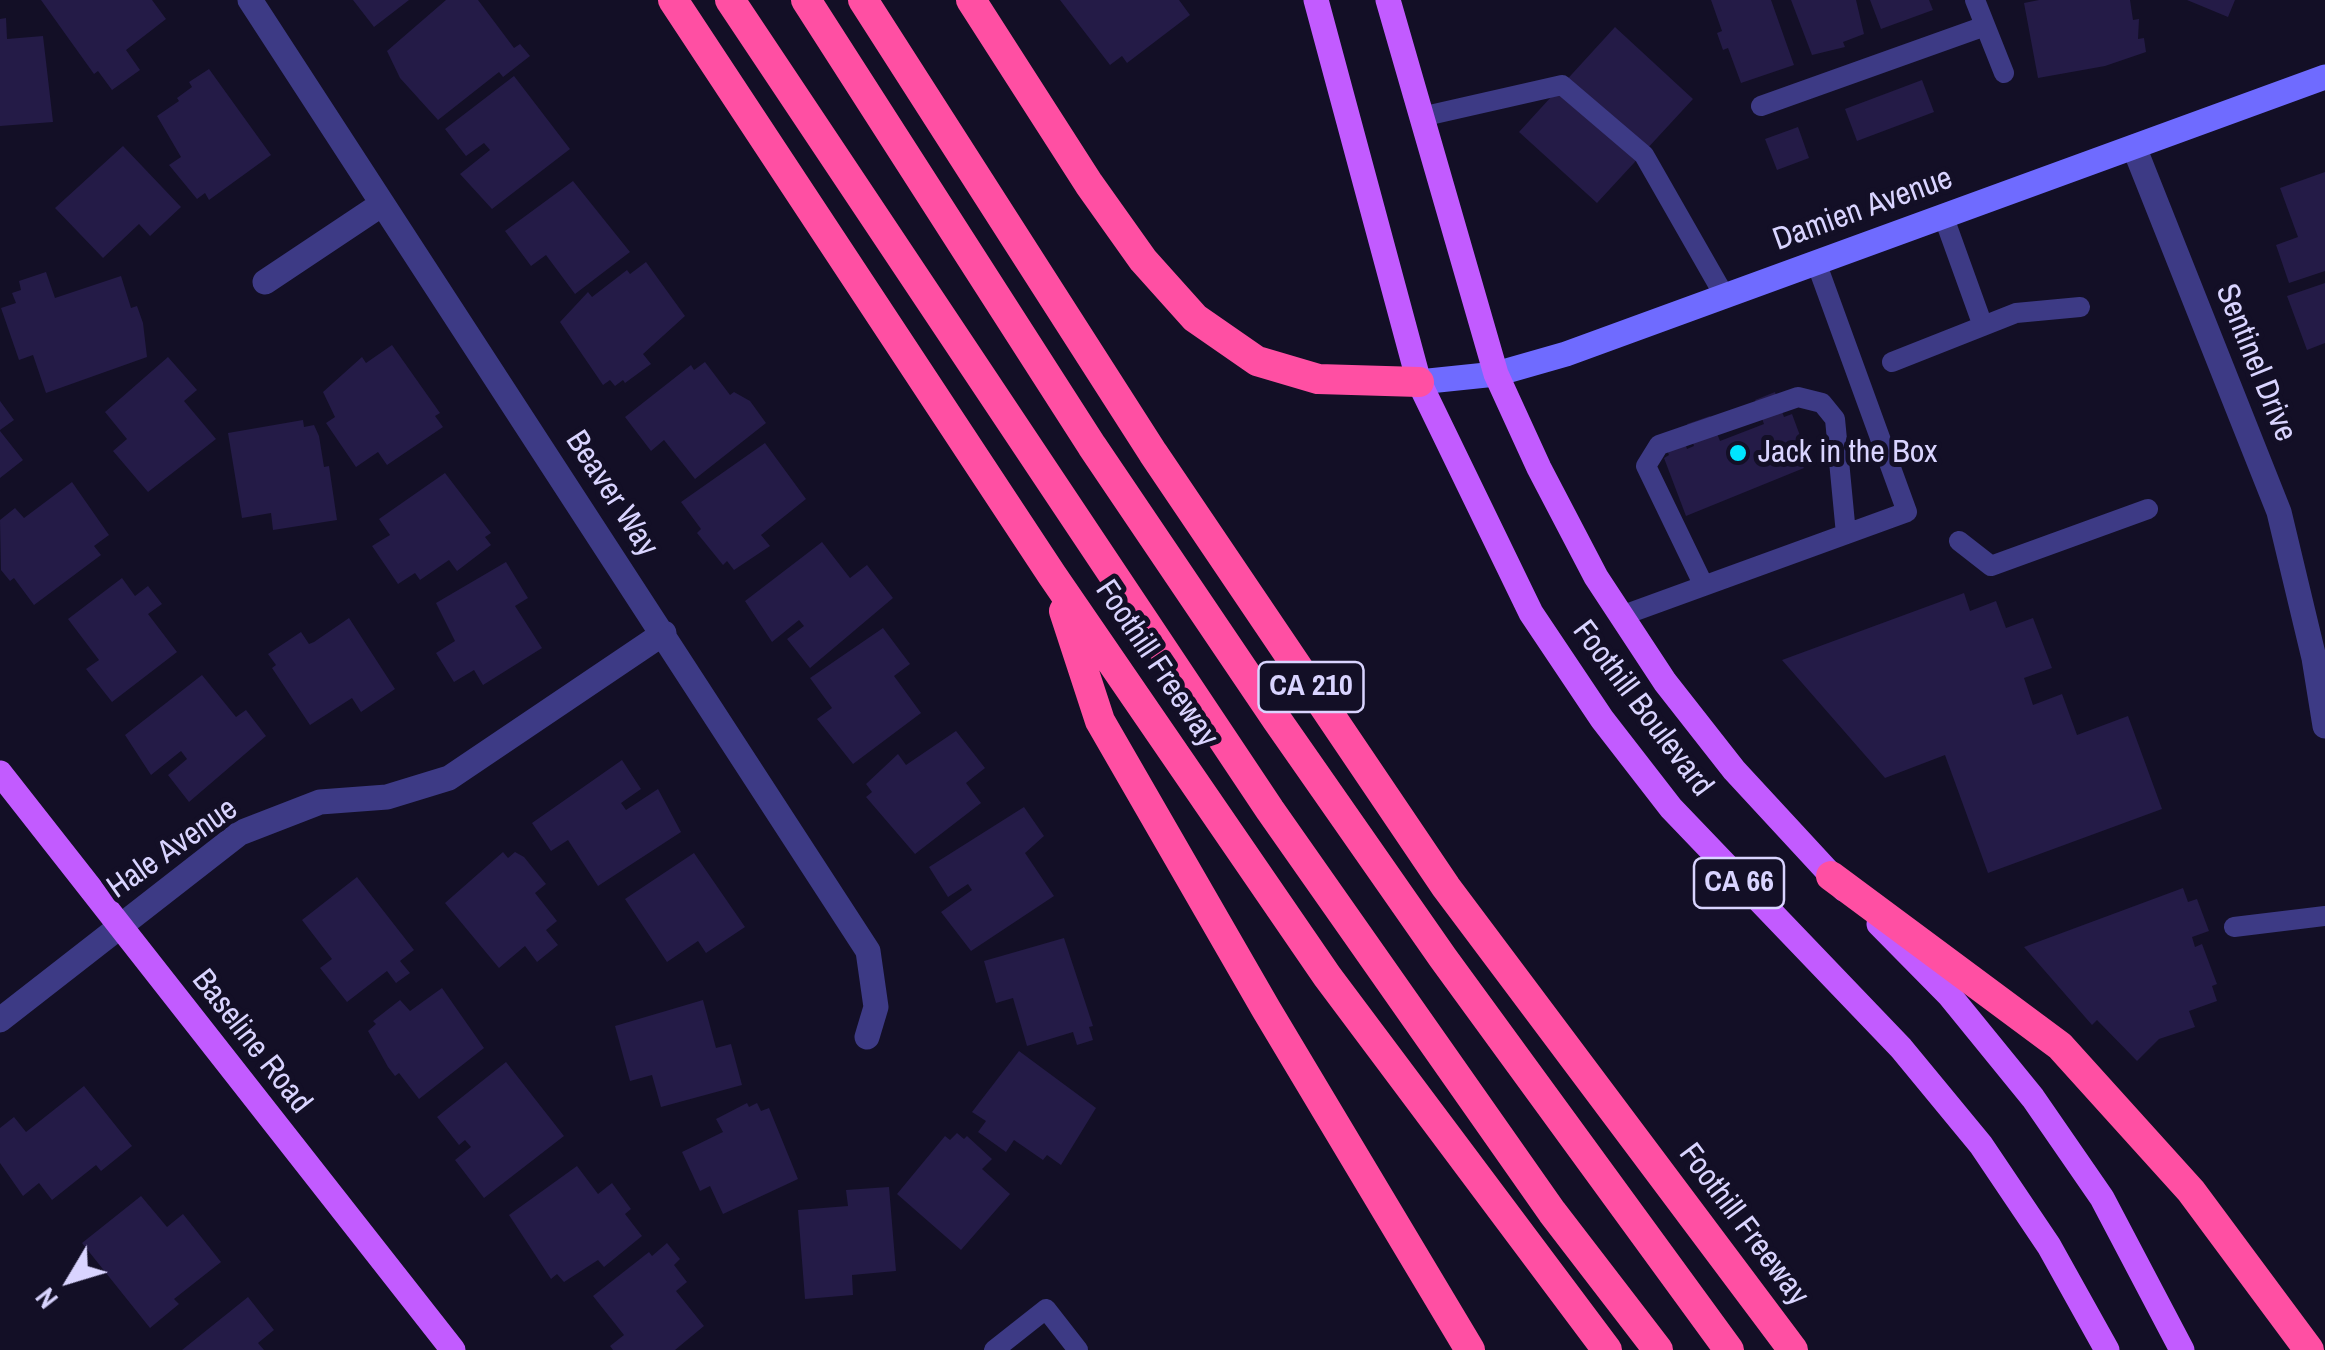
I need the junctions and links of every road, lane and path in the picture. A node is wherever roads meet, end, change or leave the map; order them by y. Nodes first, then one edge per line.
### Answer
1 (250, 0) edge
2 (673, 0) edge
3 (730, 0) edge
4 (806, 0) edge
5 (863, 0) edge
6 (971, 0) edge
7 (1316, 0) edge
8 (1388, 0) edge
9 (1976, 0) edge
10 (1985, 26) junction
11 (2004, 73) dead end
12 (2325, 77) edge
13 (1760, 106) dead end
14 (1422, 117) junction
15 (2134, 146) junction
16 (382, 204) junction
17 (1943, 215) junction
18 (1816, 262) junction
19 (265, 282) dead end
20 (1724, 295) junction
21 (2080, 307) dead end
22 (1982, 326) junction
23 (1892, 362) dead end
24 (1496, 374) junction
25 (1419, 382) junction
26 (2148, 509) dead end
27 (1846, 534) junction
28 (1959, 541) dead end
29 (1052, 574) junction
30 (1704, 586) junction
31 (1622, 616) junction
32 (664, 633) junction
33 (2325, 726) edge
34 (0, 773) edge
35 (1831, 876) junction
36 (2325, 916) edge
37 (120, 927) junction
38 (2234, 927) dead end
39 (0, 1020) edge
40 (867, 1037) dead end
41 (452, 1350) edge
42 (994, 1350) edge
43 (1078, 1350) edge
44 (1470, 1350) edge
45 (1606, 1350) edge
46 (1658, 1350) edge
47 (1729, 1350) edge
48 (1794, 1350) edge
49 (2107, 1350) edge
50 (2182, 1350) edge
51 (2309, 1350) edge

1 - 16 street, Beaver Way
2 - 29 highway, Foothill Freeway
3 - 46 highway
4 - 47 highway
5 - 48 highway, Foothill Freeway / CA 210
6 - 25 highway
7 - 25 main road, Foothill Boulevard / CA 66
8 - 14 main road, Foothill Boulevard / CA 66
9 - 10 lane
10 - 11 lane
10 - 13 lane
12 - 15 main road, Damien Avenue
14 - 20 lane
14 - 24 main road, Foothill Boulevard / CA 66
15 - 17 main road, Damien Avenue
15 - 33 street, Sentinel Drive
16 - 19 street
16 - 32 street, Beaver Way
17 - 18 main road, Damien Avenue
17 - 22 lane
18 - 20 main road, Damien Avenue
18 - 27 lane
20 - 24 main road, Damien Avenue
21 - 22 lane
22 - 23 lane
24 - 25 main road, Damien Avenue
24 - 31 main road, Foothill Boulevard / CA 66
25 - 49 main road, Foothill Boulevard / CA 66
26 - 28 lane
27 - 30 lane
27 - 30 lane
29 - 44 highway
29 - 45 highway, Foothill Freeway
30 - 31 lane
31 - 35 main road, Foothill Boulevard / CA 66
32 - 37 street, Hale Avenue
32 - 40 street, Beaver Way
34 - 37 main road, Baseline Road
35 - 50 main road, Foothill Boulevard / CA 66
35 - 51 highway
36 - 38 lane
37 - 39 street, Hale Avenue
37 - 41 main road, Baseline Road
42 - 43 lane

